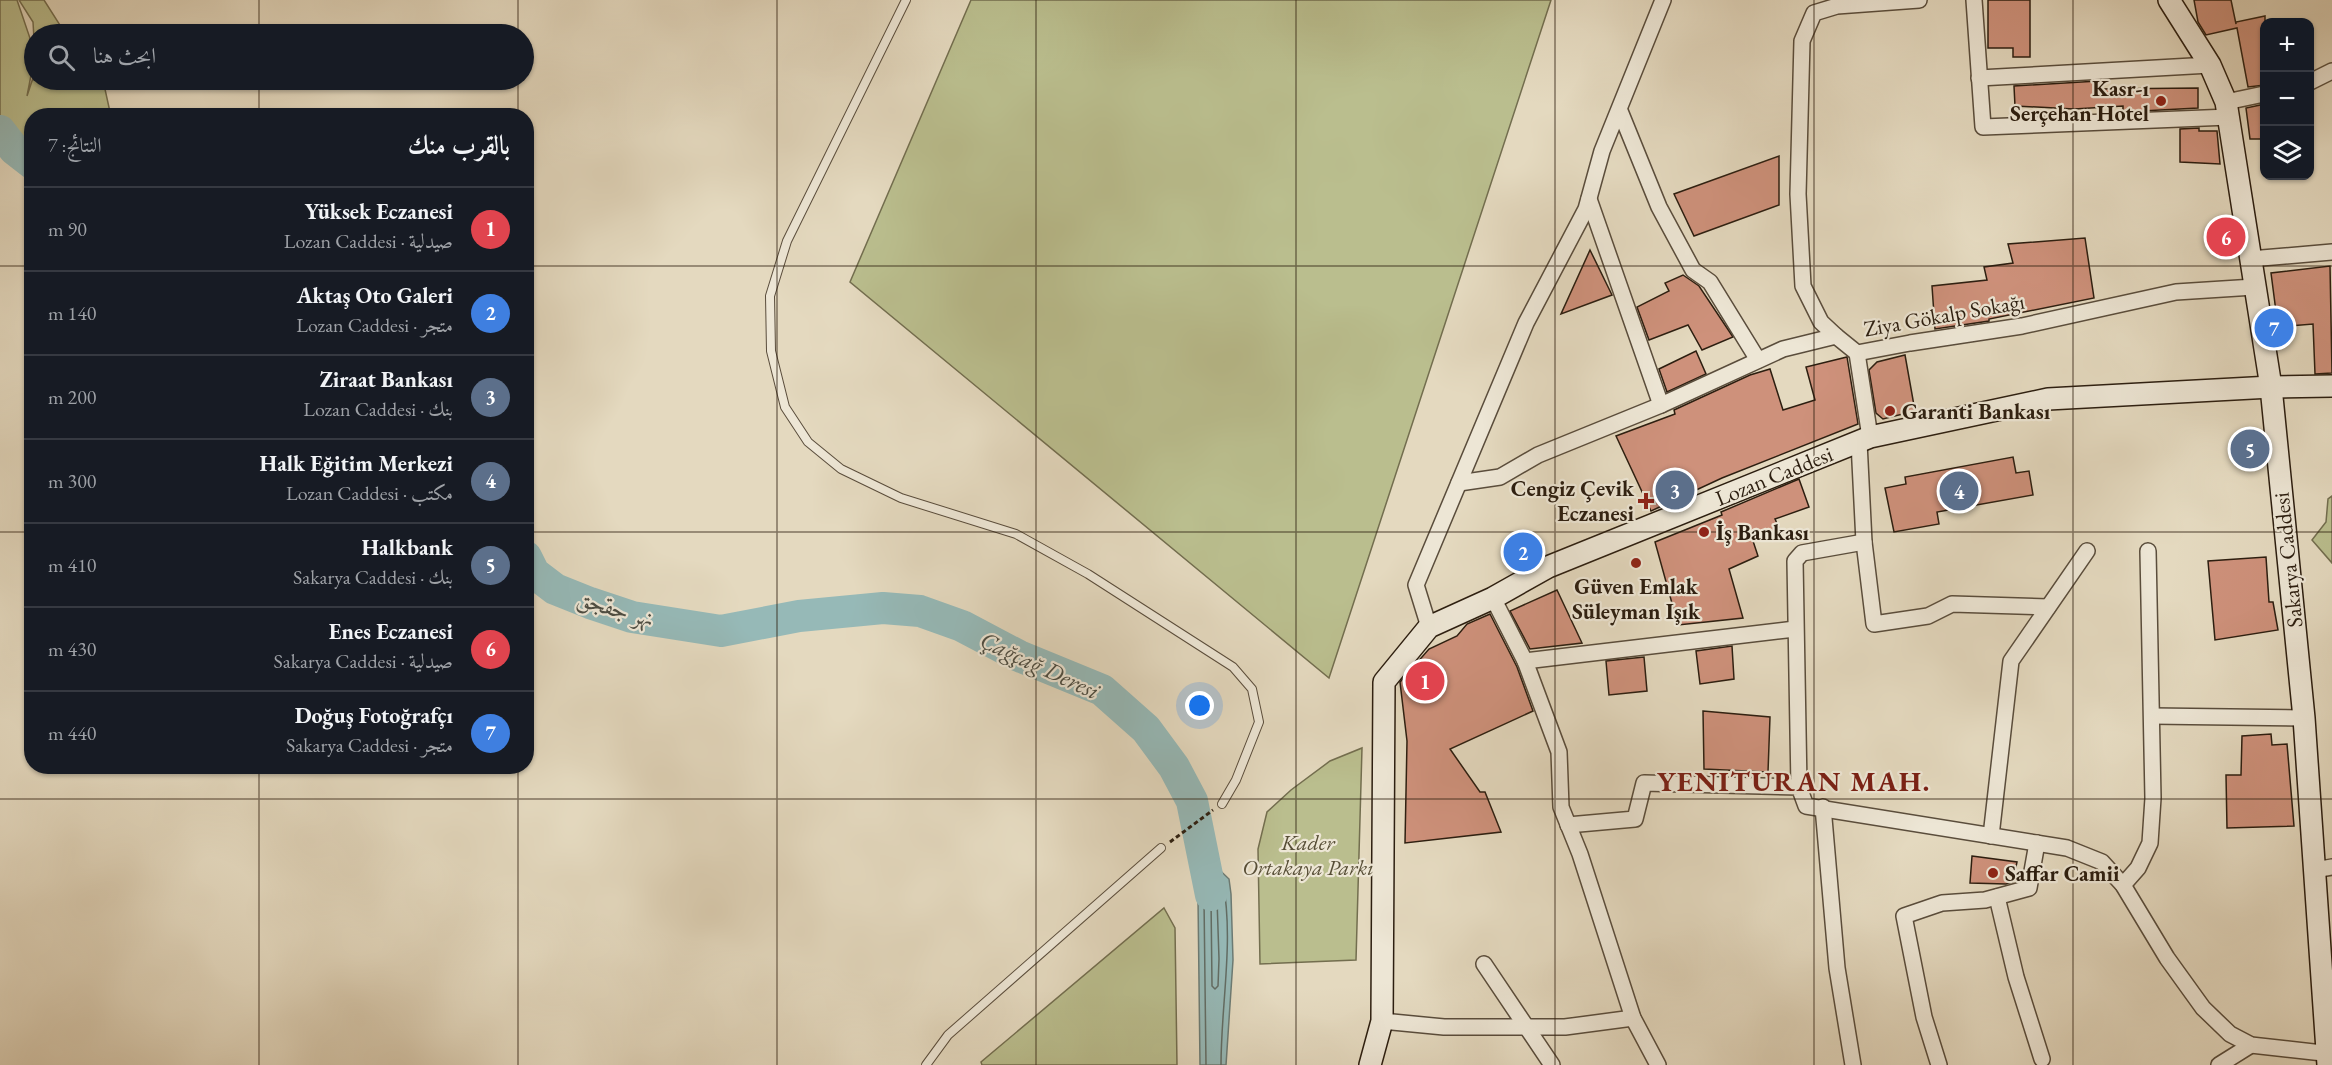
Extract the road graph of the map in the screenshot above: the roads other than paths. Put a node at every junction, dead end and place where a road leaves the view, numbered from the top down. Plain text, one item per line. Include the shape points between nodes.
1 (906, 0) edge
2 (1663, 0) edge
3 (1920, 0) edge
4 (1974, 0) edge
5 (2169, 0) edge
6 (2210, 65) junction
7 (2332, 71) edge
8 (1979, 78) junction
9 (2314, 80) edge
10 (2260, 96) edge
11 (2227, 109) junction
12 (1620, 111) junction
13 (1589, 199) junction
14 (2332, 252) edge
15 (2250, 259) junction
16 (2254, 287) junction
17 (1836, 336) junction
18 (1857, 353) junction
19 (1758, 360) junction
20 (2332, 386) edge
21 (2271, 387) junction
22 (1661, 405) junction
23 (1864, 439) junction
24 (1459, 483) junction
25 (1864, 542) junction
26 (2087, 551) dead end
27 (2148, 551) dead end
28 (1493, 598) junction
29 (2048, 607) junction
30 (1429, 627) junction
31 (1795, 629) junction
32 (1525, 661) junction
33 (2152, 716) junction
34 (2304, 718) junction
35 (1799, 787) junction
36 (1222, 804) road end
37 (1823, 807) junction
38 (1568, 825) junction
39 (1991, 836) junction
40 (2037, 843) junction
41 (1161, 848) road end
42 (2324, 869) edge
43 (2123, 885) junction
44 (1997, 897) junction
45 (1484, 964) dead end
46 (1632, 1018) junction
47 (1382, 1021) junction
48 (1524, 1026) junction
49 (2251, 1045) junction
50 (2329, 1058) edge
51 (2042, 1059) dead end
52 (926, 1065) edge
53 (1370, 1065) edge
54 (1552, 1065) edge
55 (1658, 1065) edge
56 (1853, 1065) edge
57 (1939, 1065) edge
58 (2219, 1065) edge

1 - 36 lane via 787,241 770,296 771,351 786,407 808,442 841,469 901,498 1016,534 1088,573 1233,667 1252,689 1259,722
2 - 12 street
3 - 17 street via 1838,6 1814,13 1802,41 1798,194 1803,286 1821,322
4 - 8 street
5 - 6 main road, Sakarya Caddesi
6 - 8 street
6 - 11 main road, Sakarya Caddesi
7 - 9 street
8 - 11 street via 1983,127
10 - 11 street
11 - 15 main road, Sakarya Caddesi
12 - 13 street via 1602,151
12 - 19 street via 1659,207 1693,270 1710,282
13 - 22 street
13 - 24 street via 1526,323
14 - 15 street
15 - 16 main road, Sakarya Caddesi
16 - 18 street, Ziya Gökalp Sokağı via 2176,292 2022,326
16 - 21 main road, Sakarya Caddesi
17 - 18 street, Ziya Gökalp Sokağı
17 - 19 street, Ziya Gökalp Sokağı
18 - 23 street
19 - 22 street, Ziya Gökalp Sokağı
20 - 21 main road, Lozan Caddesi
21 - 23 main road, Lozan Caddesi via 2048,399
21 - 34 main road, Sakarya Caddesi
22 - 24 street, Ziya Gökalp Sokağı via 1539,455 1500,477
23 - 25 street
23 - 28 main road, Lozan Caddesi via 1548,567
24 - 30 street via 1416,585
25 - 29 street via 1874,624 1928,616 1952,604
25 - 31 street via 1802,554 1795,561
26 - 29 street
27 - 33 street
28 - 30 main road, Lozan Caddesi
28 - 32 street
29 - 39 street via 2011,661
30 - 47 main road, Lozan Caddesi via 1384,682
31 - 32 street
31 - 35 street
32 - 38 street via 1559,752 1561,807
33 - 34 street
33 - 43 street via 2150,843 2138,868
34 - 42 main road, Sakarya Caddesi
35 - 37 street via 1806,806
35 - 38 street via 1644,783 1635,819
37 - 39 street
37 - 56 street via 1837,968
38 - 46 street
39 - 40 street
40 - 43 street via 2067,848 2102,862
40 - 44 street via 2030,888
41 - 52 lane via 948,1035
42 - 50 main road, Sakarya Caddesi
43 - 49 street via 2203,1008 2230,1034
44 - 51 street via 2016,977
44 - 57 street via 1942,903 1904,916 1924,1017
45 - 48 street
46 - 48 street via 1565,1027
46 - 55 street
47 - 48 street via 1444,1027
47 - 53 main road, Lozan Caddesi
48 - 54 street
49 - 50 street
49 - 58 street

